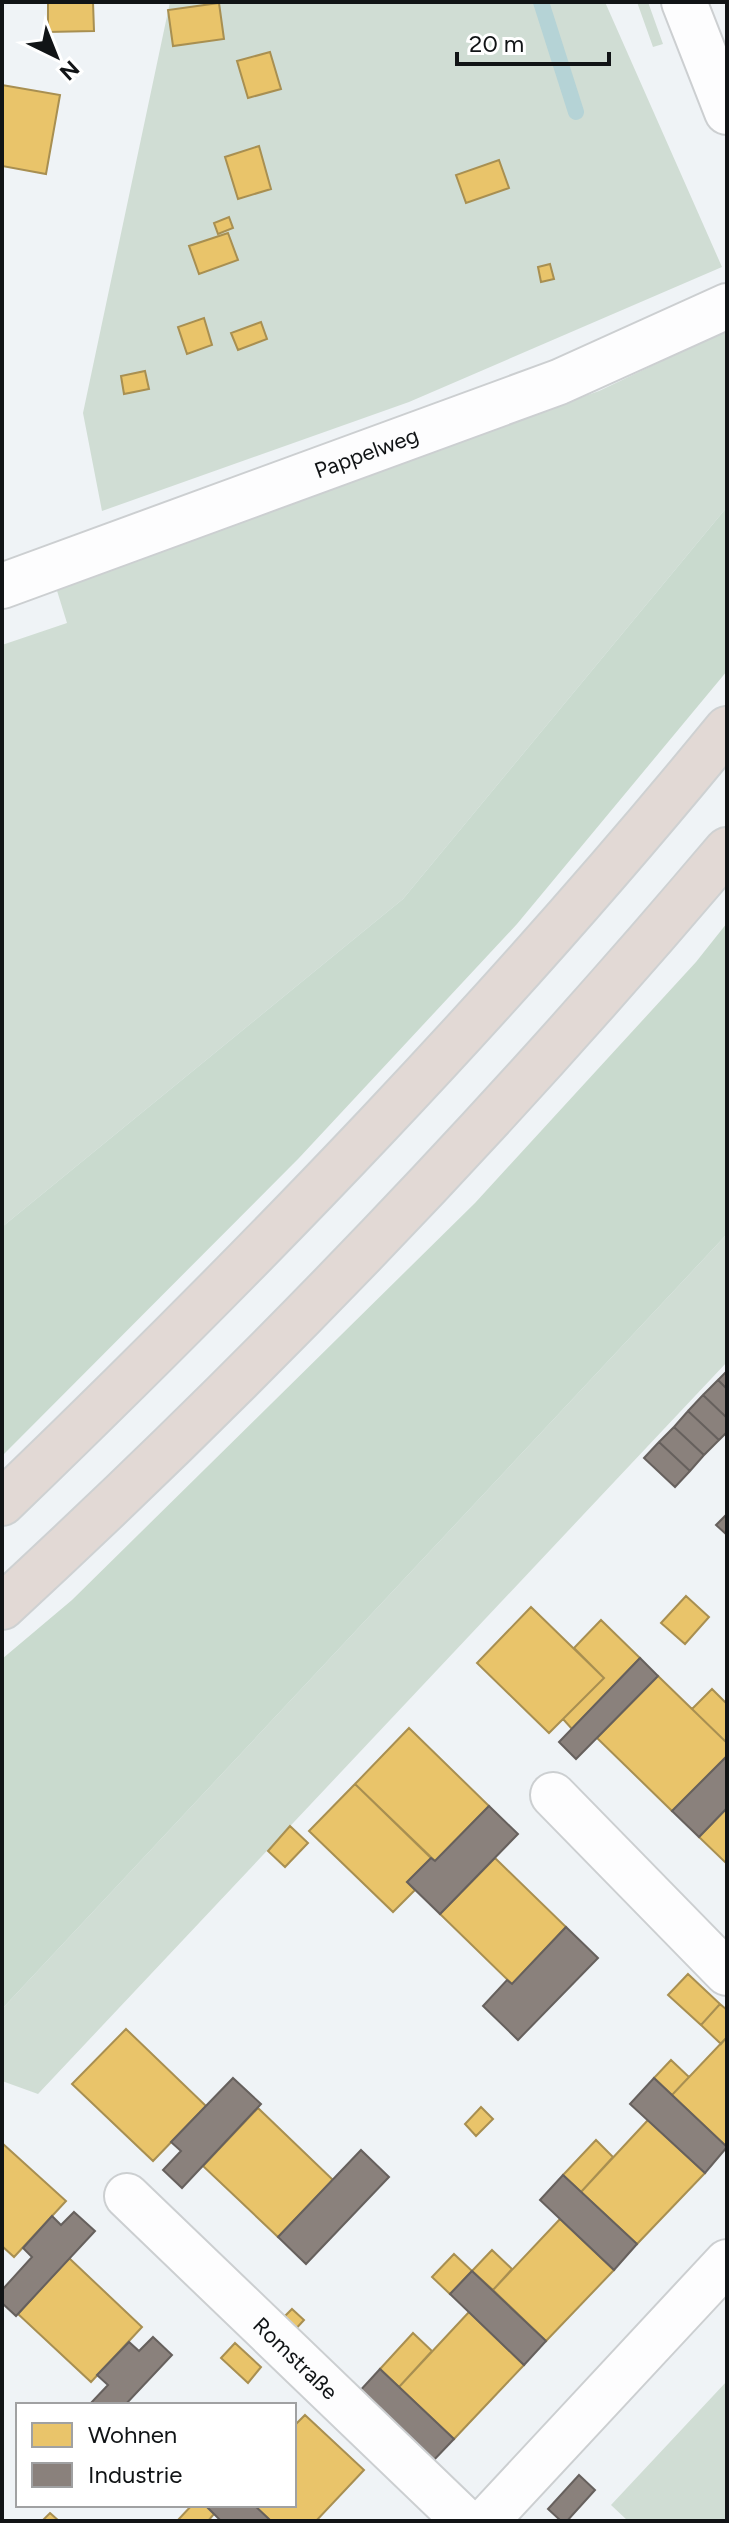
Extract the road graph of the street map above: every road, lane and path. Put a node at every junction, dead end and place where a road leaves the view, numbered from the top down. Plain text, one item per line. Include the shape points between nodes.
1 (684, 2) edge
2 (727, 112) edge
3 (727, 306) edge
4 (2, 586) edge
5 (727, 729) edge
6 (727, 850) edge
7 (2, 1503) edge
8 (2, 1607) edge
9 (553, 1795) dead end
10 (727, 1973) edge
11 (127, 2196) dead end
12 (727, 2262) edge
13 (465, 2521) edge
14 (486, 2521) edge

1 - 2 street
3 - 4 street, Pappelweg via 559,382
5 - 7 highway via 548,940 359,1147
6 - 8 highway via 551,1052 315,1306
9 - 10 street
11 - 13 street, Romstraße
12 - 14 street

